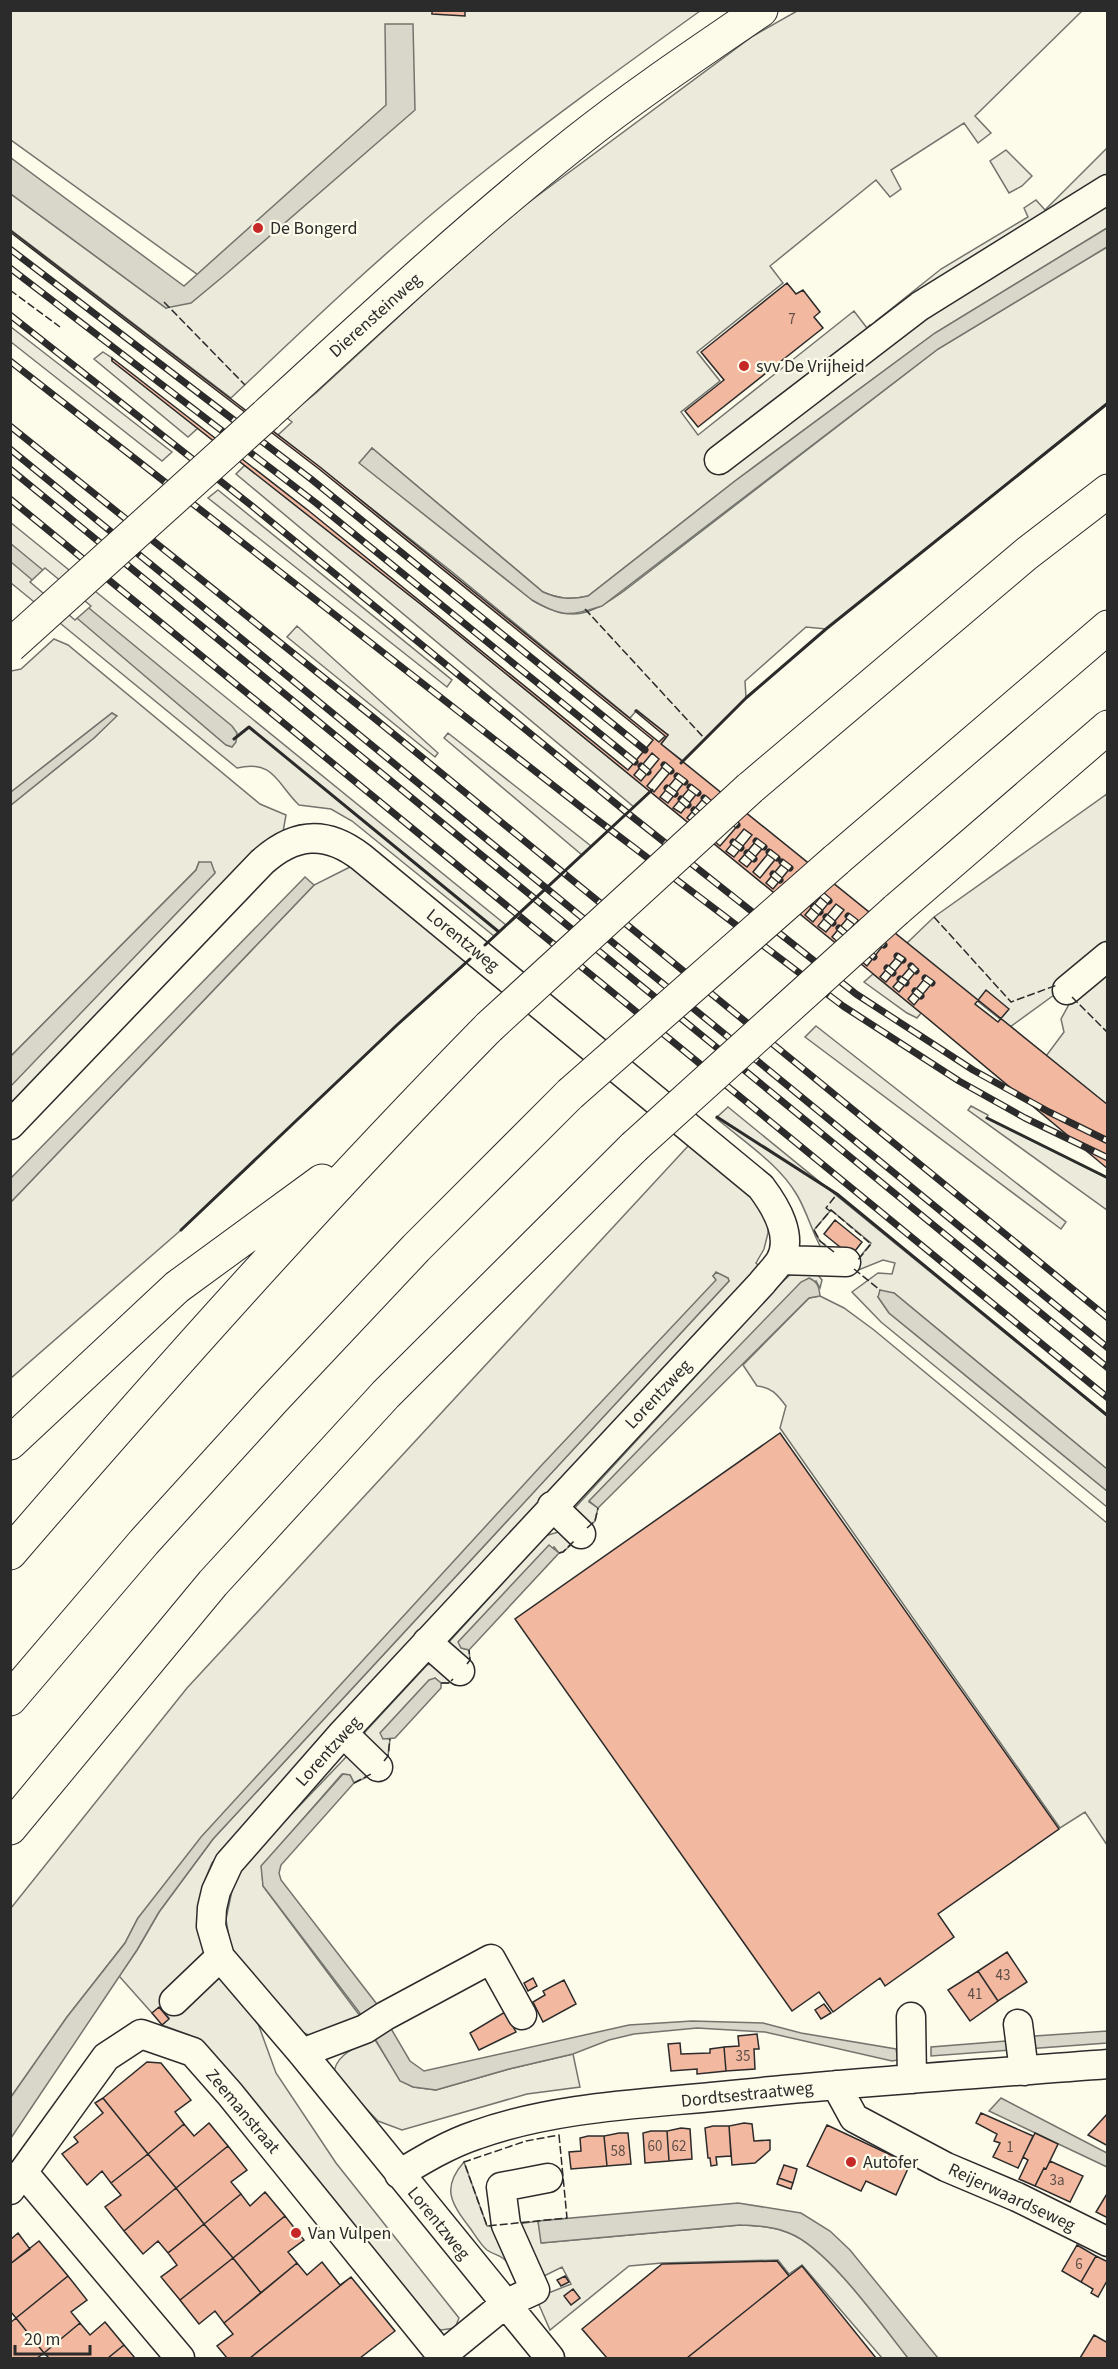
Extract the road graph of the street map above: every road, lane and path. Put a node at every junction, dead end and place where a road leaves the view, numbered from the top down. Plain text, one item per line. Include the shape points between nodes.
1 (761, 10) edge
2 (1107, 189) edge
3 (719, 460) dead end
4 (1107, 491) edge
5 (1107, 627) edge
6 (10, 646) edge
7 (1107, 727) edge
8 (1107, 956) edge
9 (1067, 990) dead end
10 (10, 1125) edge
11 (377, 1141) junction
12 (780, 1260) junction
13 (846, 1262) dead end
14 (10, 1443) edge
15 (552, 1506) junction
16 (581, 1534) dead end
17 (10, 1553) edge
18 (427, 1642) junction
19 (460, 1671) dead end
20 (10, 1699) edge
21 (343, 1733) junction
22 (74, 1750) junction
23 (378, 1767) dead end
24 (10, 1828) edge
25 (10, 1849) edge
26 (220, 1957) junction
27 (174, 2001) dead end
28 (522, 2015) dead end
29 (911, 2017) dead end
30 (302, 2053) junction
31 (1107, 2064) edge
32 (912, 2079) junction
33 (836, 2085) junction
34 (399, 2174) junction
35 (548, 2178) dead end
36 (17, 2181) edge
37 (1107, 2242) edge
38 (505, 2304) junction
39 (441, 2357) edge
40 (180, 2358) edge
41 (550, 2358) edge

1 - 6 main road, Dierensteinweg, bridge via 576,142 423,271
2 - 3 street via 920,306
4 - 11 main road, bridge via 1025,555 750,789 489,1027
5 - 20 main road, bridge via 570,1094 416,1248 273,1400 144,1542
7 - 22 main road, bridge via 896,910 634,1147 386,1394 213,1583
8 - 9 street
10 - 12 street, Lorentzweg via 273,852 296,840 322,838 348,847 361,857 761,1187 783,1223 785,1244
11 - 14 main road via 177,1287
11 - 17 main road
12 - 13 street
12 - 15 street, Lorentzweg
15 - 16 street
15 - 18 street, Lorentzweg
18 - 19 street
18 - 21 street, Lorentzweg
21 - 23 street
21 - 26 street, Lorentzweg via 228,1863 212,1908 211,1926
22 - 24 main road
22 - 25 main road
26 - 27 street
26 - 30 street, Lorentzweg
28 - 30 street via 491,1959 375,2022
29 - 32 street
30 - 34 street, Lorentzweg
31 - 32 street, Dordtsestraatweg via 1021,2047
32 - 33 street, Dordtsestraatweg
33 - 34 street, Dordtsestraatweg via 648,2103 531,2120 442,2148
33 - 37 street, Reijerwaardseweg via 854,2118 946,2167
34 - 38 street, Lorentzweg
35 - 38 street, Zeemanstraat via 501,2187 506,2225 535,2290
36 - 39 street, Zeemanstraat via 106,2057 141,2034 193,2052
36 - 40 street, Zeemanstraat
38 - 39 street, Zeemanstraat
38 - 41 street, Lorentzweg

